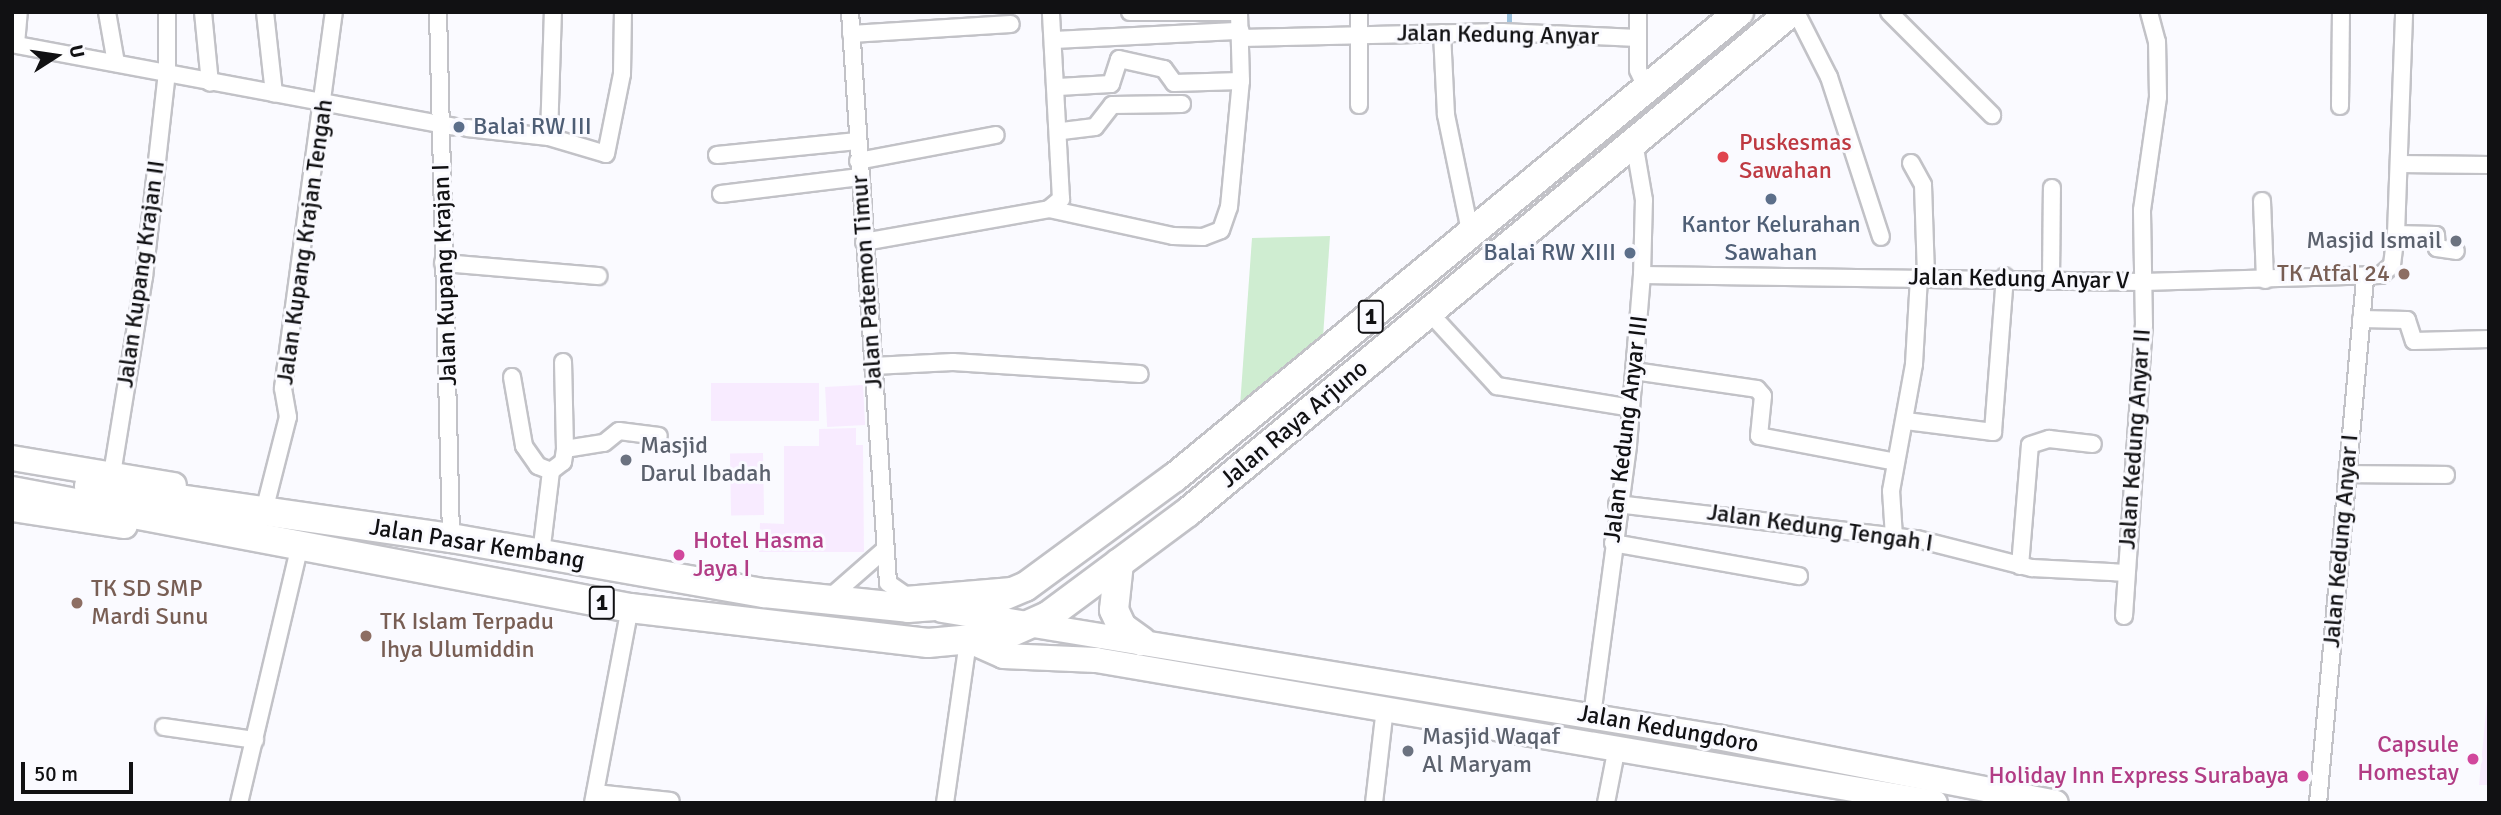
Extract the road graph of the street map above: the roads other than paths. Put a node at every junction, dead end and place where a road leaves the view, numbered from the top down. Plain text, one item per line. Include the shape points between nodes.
1 (19, 12) edge
2 (107, 12) edge
3 (167, 12) edge
4 (203, 12) edge
5 (265, 12) edge
6 (334, 12) edge
7 (438, 12) edge
8 (553, 12) edge
9 (623, 12) edge
10 (850, 12) edge
11 (1051, 12) edge
12 (1130, 12) edge
13 (1239, 12) edge
14 (1359, 12) edge
15 (1638, 12) edge
16 (1739, 12) edge
17 (1794, 12) edge
18 (1889, 12) edge
19 (2149, 12) edge
20 (2341, 12) edge
21 (2404, 12) edge
22 (1011, 24) dead end
23 (851, 34) junction
24 (1241, 34) junction
25 (1359, 34) junction
26 (1442, 35) junction
27 (1638, 37) junction
28 (1054, 40) junction
29 (14, 44) edge
30 (116, 63) junction
31 (167, 74) junction
32 (1241, 81) junction
33 (210, 83) junction
34 (1058, 87) junction
35 (1647, 89) junction
36 (274, 94) junction
37 (324, 102) junction
38 (1182, 104) dead end
39 (1359, 105) dead end
40 (2340, 106) dead end
41 (1992, 115) dead end
42 (452, 126) junction
43 (1062, 131) junction
44 (996, 135) dead end
45 (549, 137) junction
46 (858, 141) junction
47 (1634, 142) junction
48 (717, 155) dead end
49 (1911, 163) dead end
50 (2399, 164) junction
51 (2489, 165) edge
52 (859, 169) junction
53 (2052, 188) dead end
54 (721, 194) dead end
55 (2262, 201) dead end
56 (1049, 209) junction
57 (1470, 231) junction
58 (2396, 234) junction
59 (1881, 237) dead end
60 (863, 242) junction
61 (1502, 247) junction
62 (2456, 251) dead end
63 (443, 263) junction
64 (1642, 275) junction
65 (598, 276) dead end
66 (1468, 276) junction
67 (1922, 276) junction
68 (2005, 276) junction
69 (2050, 278) junction
70 (2365, 279) junction
71 (2265, 280) junction
72 (2143, 282) junction
73 (1428, 311) junction
74 (2361, 319) junction
75 (2489, 339) edge
76 (563, 362) dead end
77 (873, 366) junction
78 (1634, 371) junction
79 (1140, 374) dead end
80 (512, 377) dead end
81 (1631, 408) junction
82 (1906, 421) junction
83 (659, 436) dead end
84 (2094, 444) dead end
85 (565, 449) junction
86 (12, 458) edge
87 (1896, 462) junction
88 (551, 471) junction
89 (12, 473) edge
90 (2347, 474) junction
91 (2446, 475) dead end
92 (95, 488) junction
93 (12, 491) edge
94 (1617, 504) junction
95 (12, 509) edge
96 (246, 517) junction
97 (1894, 537) junction
98 (451, 538) junction
99 (1613, 543) junction
100 (300, 544) junction
101 (883, 551) junction
102 (541, 554) junction
103 (1119, 563) junction
104 (2021, 566) junction
105 (2126, 573) junction
106 (1798, 576) dead end
107 (1025, 587) junction
108 (827, 600) junction
109 (630, 608) junction
110 (931, 608) junction
111 (2124, 616) dead end
112 (1030, 627) junction
113 (1141, 641) junction
114 (970, 642) junction
115 (1385, 708) junction
116 (1592, 716) junction
117 (164, 726) dead end
118 (255, 740) junction
119 (1617, 747) junction
120 (594, 798) edge
121 (671, 801) edge
122 (239, 803) edge
123 (945, 803) edge
124 (1374, 803) edge
125 (1605, 803) edge
126 (1935, 803) edge
127 (2056, 803) edge
128 (2318, 803) edge

1 - 29 street
2 - 30 street
3 - 31 street, Jalan Kupang Krajan II
4 - 33 street
5 - 36 street
6 - 37 street, Jalan Kupang Krajan Tengah
7 - 42 street, Jalan Kupang Krajan I
8 - 45 street
9 - 45 street via 622,74 606,154
10 - 23 street, Jalan Patemon Timur
11 - 28 street
12 - 13 street
13 - 24 street
14 - 25 street
15 - 27 street
16 - 35 highway, Jalan Raya Arjuno / 1
17 - 47 highway, Jalan Raya Arjuno / 1
17 - 59 street via 1829,77
18 - 41 street
19 - 72 street, Jalan Kedung Anyar II via 2157,42 2158,97 2142,210
20 - 40 street
21 - 50 street
22 - 23 street
23 - 46 street, Jalan Patemon Timur
24 - 25 street, Jalan Kedung Anyar
24 - 28 street, Jalan Kedung Anyar
24 - 32 street
25 - 26 street, Jalan Kedung Anyar
25 - 39 street
26 - 27 street, Jalan Kedung Anyar via 1508,32
26 - 57 street via 1446,115
27 - 35 street via 1638,70
28 - 34 street
29 - 30 street
30 - 31 street
31 - 33 street
31 - 92 street, Jalan Kupang Krajan II
32 - 34 street via 1174,83 1164,69 1119,59 1111,84
32 - 56 street via 1227,220 1212,236 1135,230
33 - 36 street
34 - 43 street
35 - 57 highway, Jalan Raya Arjuno / 1
36 - 37 street
37 - 42 street
37 - 96 street, Jalan Kupang Krajan Tengah via 283,388 288,417
38 - 43 street via 1118,104 1095,127
42 - 45 street
42 - 63 street, Jalan Kupang Krajan I
43 - 56 street via 1063,188
44 - 52 street
46 - 48 street
46 - 52 street, Jalan Patemon Timur
47 - 61 highway, Jalan Raya Arjuno / 1
47 - 64 street, Jalan Kedung Anyar III via 1644,200
49 - 67 street via 1923,185
50 - 51 street
50 - 58 street
52 - 54 street
52 - 60 street, Jalan Patemon Timur
53 - 69 street
55 - 71 street
56 - 60 street
57 - 61 highway via 1482,241
57 - 66 highway
57 - 107 highway, Jalan Raya Arjuno / 1 via 1175,477
58 - 62 street via 2436,235 2437,248
58 - 70 street, Jalan Kedung Anyar V via 2392,265
60 - 77 street, Jalan Patemon Timur
61 - 66 highway, Jalan Raya Arjuno / 1
63 - 65 street
63 - 98 street, Jalan Kupang Krajan I
64 - 67 street, Jalan Kedung Anyar V
64 - 78 street, Jalan Kedung Anyar III
66 - 73 highway, Jalan Raya Arjuno / 1
67 - 68 street, Jalan Kedung Anyar V
67 - 82 street
68 - 69 street, Jalan Kedung Anyar V
68 - 82 street via 1993,432
69 - 72 street, Jalan Kedung Anyar V
70 - 71 street, Jalan Kedung Anyar V
70 - 74 street, Jalan Kedung Anyar I
71 - 72 street, Jalan Kedung Anyar V
72 - 105 street, Jalan Kedung Anyar II
73 - 81 street via 1497,386
73 - 103 highway, Jalan Raya Arjuno / 1 via 1188,512
74 - 75 street via 2407,320 2414,341
74 - 90 street, Jalan Kedung Anyar I
76 - 85 street
77 - 79 street via 953,362
77 - 101 street, Jalan Patemon Timur
78 - 81 street, Jalan Kedung Anyar III
78 - 87 street via 1757,389 1763,396 1759,436
80 - 88 street via 524,446 538,466
81 - 94 street, Jalan Kedung Anyar III
82 - 87 street
83 - 85 street via 619,431 604,443
84 - 104 street, Jalan Kedung Anyar II via 2049,439 2029,447
85 - 88 street via 563,462
86 - 92 main road, Jalan Pasar Kembang
87 - 97 street
88 - 102 street
89 - 92 highway, 1
90 - 91 street
90 - 128 street, Jalan Kedung Anyar I
92 - 93 highway, 1
92 - 96 highway, 1
92 - 96 main road, Jalan Pasar Kembang via 220,494
94 - 97 street, Jalan Kedung Tengah I
94 - 99 street, Jalan Kedung Anyar III
95 - 96 main road, Jalan Pasar Kembang via 206,539
96 - 98 highway, Jalan Pasar Kembang / 1
96 - 100 highway, Jalan Pasar Kembang / 1
97 - 104 street, Jalan Kedung Tengah I
98 - 102 highway, Jalan Pasar Kembang / 1
99 - 106 street
99 - 116 street, Jalan Kedung Anyar III
100 - 109 highway, Jalan Pasar Kembang / 1
100 - 118 street
101 - 107 street, Jalan Patemon Timur via 888,583 905,595
101 - 108 street
102 - 108 highway, Jalan Pasar Kembang / 1
103 - 112 highway, Jalan Raya Arjuno / 1
103 - 113 highway via 1114,610 1122,627
104 - 105 street, Jalan Kedung Tengah I
105 - 111 street, Jalan Kedung Anyar II
107 - 110 highway, Jalan Raya Arjuno / 1 via 989,602
108 - 110 highway, Jalan Pasar Kembang / 1
109 - 114 highway, Jalan Pasar Kembang / 1 via 849,636
109 - 120 street
110 - 112 main road, Jalan Pasar Kembang
112 - 113 main road, Jalan Kedungdoro
112 - 114 highway, Jalan Raya Arjuno / 1
113 - 116 main road, Jalan Kedungdoro
114 - 115 main road, Jalan Kedungdoro via 1003,656 1096,660
114 - 123 street
115 - 119 main road, Jalan Kedungdoro
115 - 124 street
116 - 127 main road, Jalan Kedungdoro
117 - 118 street
118 - 122 street
119 - 125 street
119 - 126 main road, Jalan Kedungdoro
120 - 121 street

